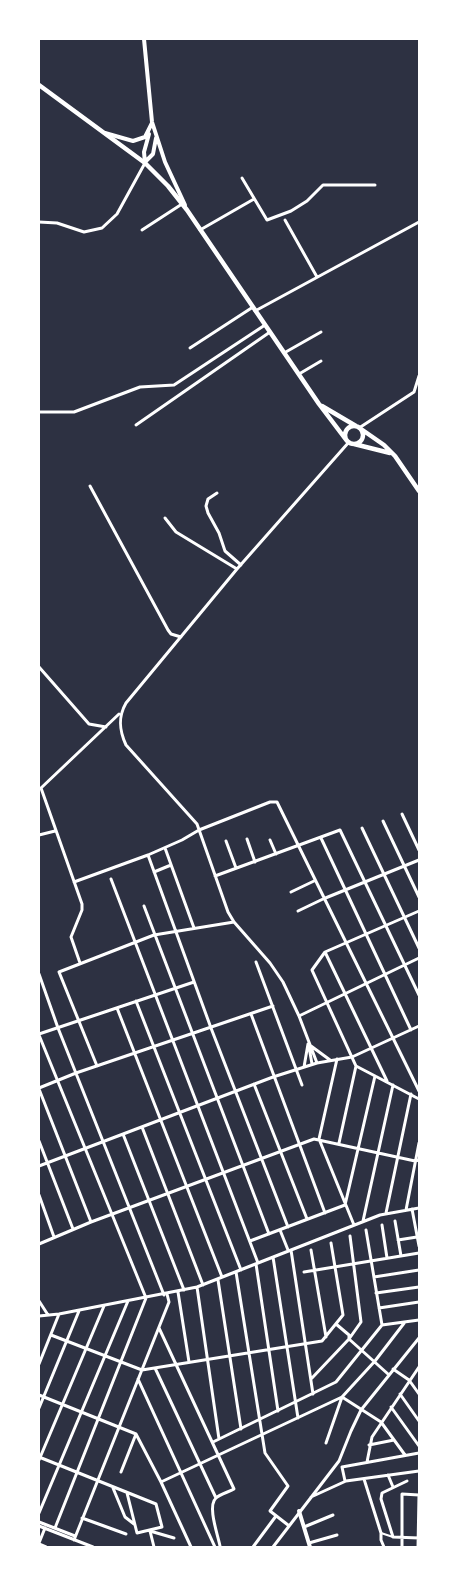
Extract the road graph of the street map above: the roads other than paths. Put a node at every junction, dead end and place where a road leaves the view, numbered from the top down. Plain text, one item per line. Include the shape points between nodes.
1 (144, 39) edge
2 (39, 85) edge
3 (152, 122) junction
4 (149, 132) junction
5 (105, 133) junction
6 (156, 137) junction
7 (145, 163) junction
8 (242, 178) dead end
9 (375, 185) dead end
10 (254, 199) junction
11 (182, 204) junction
12 (187, 210) junction
13 (285, 220) dead end
14 (39, 222) edge
15 (419, 222) edge
16 (142, 230) dead end
17 (200, 230) junction
18 (317, 277) junction
19 (254, 309) junction
20 (265, 325) junction
21 (270, 332) junction
22 (321, 332) dead end
23 (190, 348) dead end
24 (284, 353) junction
25 (321, 361) dead end
26 (299, 374) junction
27 (419, 375) edge
28 (319, 404) junction
29 (39, 411) edge
30 (136, 425) dead end
31 (360, 428) junction
32 (349, 442) junction
33 (394, 456) junction
34 (412, 480) junction
35 (419, 482) edge
36 (90, 486) dead end
37 (419, 491) edge
38 (217, 493) dead end
39 (165, 518) dead end
40 (241, 565) junction
41 (237, 569) junction
42 (181, 637) junction
43 (39, 667) edge
44 (120, 713) junction
45 (106, 727) junction
46 (40, 789) edge
47 (402, 814) dead end
48 (383, 821) dead end
49 (362, 828) dead end
50 (199, 830) junction
51 (55, 831) junction
52 (39, 835) edge
53 (321, 838) junction
54 (247, 839) dead end
55 (270, 840) dead end
56 (226, 841) dead end
57 (298, 847) junction
58 (165, 848) junction
59 (419, 850) edge
60 (276, 854) junction
61 (148, 855) junction
62 (419, 860) edge
63 (255, 862) junction
64 (171, 865) junction
65 (404, 866) junction
66 (236, 868) junction
67 (154, 872) junction
68 (384, 874) junction
69 (215, 876) junction
70 (111, 879) dead end
71 (314, 881) junction
72 (74, 882) junction
73 (364, 882) junction
74 (345, 890) junction
75 (291, 892) dead end
76 (419, 897) edge
77 (323, 899) junction
78 (144, 906) dead end
79 (298, 911) dead end
80 (419, 911) edge
81 (405, 917) junction
82 (234, 922) junction
83 (386, 926) junction
84 (194, 928) junction
85 (176, 931) junction
86 (366, 934) junction
87 (154, 935) junction
88 (135, 941) junction
89 (345, 943) junction
90 (419, 948) edge
91 (325, 952) junction
92 (419, 958) edge
93 (256, 962) dead end
94 (80, 963) junction
95 (405, 965) junction
96 (39, 974) edge
97 (385, 975) junction
98 (194, 982) junction
99 (366, 984) junction
100 (175, 988) junction
101 (345, 994) junction
102 (156, 995) junction
103 (419, 995) edge
104 (136, 1001) junction
105 (327, 1002) junction
106 (273, 1006) junction
107 (117, 1008) junction
108 (251, 1014) junction
109 (299, 1016) junction
110 (79, 1021) junction
111 (419, 1026) edge
112 (58, 1028) junction
113 (211, 1028) junction
114 (411, 1030) junction
115 (192, 1034) junction
116 (39, 1035) edge
117 (393, 1039) junction
118 (173, 1041) junction
119 (308, 1042) junction
120 (154, 1047) junction
121 (372, 1048) junction
122 (134, 1054) junction
123 (352, 1056) junction
124 (337, 1059) junction
125 (331, 1060) junction
126 (314, 1064) junction
127 (97, 1066) junction
128 (356, 1066) junction
129 (304, 1067) junction
130 (297, 1069) junction
131 (76, 1073) junction
132 (375, 1076) junction
133 (273, 1077) junction
134 (58, 1081) junction
135 (388, 1082) junction
136 (254, 1084) junction
137 (302, 1085) dead end
138 (393, 1085) junction
139 (39, 1089) edge
140 (236, 1091) junction
141 (419, 1091) edge
142 (411, 1094) junction
143 (216, 1098) junction
144 (419, 1099) edge
145 (197, 1106) junction
146 (178, 1113) junction
147 (160, 1120) junction
148 (142, 1127) junction
149 (123, 1134) junction
150 (319, 1139) junction
151 (39, 1141) edge
152 (103, 1141) junction
153 (339, 1143) junction
154 (419, 1143) edge
155 (299, 1144) junction
156 (85, 1148) junction
157 (358, 1148) junction
158 (280, 1151) junction
159 (379, 1153) junction
160 (65, 1156) junction
161 (398, 1157) junction
162 (261, 1158) junction
163 (417, 1160) edge
164 (47, 1162) junction
165 (242, 1165) junction
166 (39, 1166) edge
167 (223, 1173) junction
168 (205, 1179) junction
169 (186, 1186) junction
170 (167, 1193) junction
171 (39, 1195) edge
172 (149, 1200) junction
173 (345, 1205) junction
174 (130, 1208) junction
175 (419, 1208) edge
176 (412, 1209) junction
177 (406, 1210) junction
178 (325, 1213) junction
179 (386, 1213) junction
180 (112, 1214) junction
181 (307, 1220) junction
182 (363, 1221) junction
183 (395, 1221) dead end
184 (91, 1222) junction
185 (354, 1225) junction
186 (382, 1225) dead end
187 (288, 1227) junction
188 (73, 1229) junction
189 (280, 1230) junction
190 (366, 1230) dead end
191 (269, 1234) junction
192 (350, 1236) dead end
193 (54, 1237) junction
194 (417, 1237) junction
195 (398, 1240) junction
196 (250, 1241) junction
197 (39, 1244) edge
198 (331, 1244) dead end
199 (419, 1246) edge
200 (289, 1250) junction
201 (311, 1250) dead end
202 (419, 1253) edge
203 (401, 1256) junction
204 (273, 1257) junction
205 (387, 1258) junction
206 (371, 1261) junction
207 (354, 1263) junction
208 (257, 1264) junction
209 (335, 1267) junction
210 (315, 1270) junction
211 (419, 1270) edge
212 (238, 1271) junction
213 (304, 1272) dead end
214 (374, 1277) junction
215 (220, 1279) junction
216 (203, 1285) junction
217 (197, 1287) junction
218 (419, 1287) edge
219 (184, 1290) junction
220 (178, 1292) junction
221 (376, 1293) junction
222 (165, 1294) junction
223 (146, 1298) junction
224 (39, 1301) edge
225 (128, 1301) junction
226 (419, 1302) edge
227 (104, 1306) junction
228 (379, 1308) junction
229 (79, 1311) junction
230 (59, 1314) junction
231 (48, 1315) junction
232 (39, 1316) edge
233 (419, 1320) edge
234 (405, 1322) junction
235 (336, 1324) junction
236 (382, 1325) junction
237 (159, 1328) junction
238 (51, 1335) junction
239 (326, 1336) junction
240 (419, 1338) edge
241 (349, 1339) junction
242 (66, 1341) junction
243 (306, 1343) junction
244 (287, 1346) junction
245 (86, 1349) junction
246 (269, 1349) junction
247 (362, 1350) junction
248 (248, 1352) junction
249 (229, 1355) junction
250 (105, 1356) junction
251 (208, 1359) junction
252 (375, 1361) junction
253 (121, 1362) junction
254 (189, 1362) junction
255 (39, 1364) edge
256 (175, 1364) junction
257 (419, 1367) edge
258 (155, 1368) junction
259 (393, 1369) junction
260 (142, 1370) junction
261 (389, 1375) junction
262 (312, 1378) junction
263 (138, 1379) junction
264 (409, 1380) junction
265 (314, 1394) junction
266 (400, 1394) junction
267 (419, 1394) edge
268 (39, 1395) edge
269 (44, 1396) junction
270 (342, 1397) junction
271 (295, 1402) junction
272 (63, 1404) junction
273 (391, 1407) junction
274 (39, 1408) edge
275 (361, 1410) junction
276 (278, 1411) junction
277 (82, 1412) junction
278 (98, 1419) junction
279 (298, 1419) junction
280 (259, 1420) junction
281 (419, 1421) edge
282 (381, 1422) junction
283 (119, 1427) junction
284 (241, 1429) junction
285 (136, 1434) junction
286 (262, 1436) junction
287 (219, 1439) junction
288 (395, 1440) junction
289 (213, 1442) junction
290 (326, 1443) dead end
291 (369, 1445) junction
292 (419, 1446) edge
293 (419, 1453) edge
294 (219, 1455) junction
295 (405, 1455) junction
296 (39, 1458) edge
297 (340, 1459) junction
298 (367, 1462) junction
299 (200, 1464) junction
300 (59, 1465) junction
301 (342, 1467) junction
302 (419, 1471) edge
303 (122, 1472) dead end
304 (77, 1473) junction
305 (181, 1473) junction
306 (388, 1475) junction
307 (364, 1479) junction
308 (97, 1481) junction
309 (407, 1481) dead end
310 (161, 1482) junction
311 (345, 1482) junction
312 (113, 1488) junction
313 (394, 1488) junction
314 (127, 1493) junction
315 (419, 1495) edge
316 (216, 1498) junction
317 (310, 1498) junction
318 (299, 1510) junction
319 (39, 1513) edge
320 (333, 1515) dead end
321 (276, 1516) junction
322 (82, 1518) junction
323 (39, 1524) edge
324 (134, 1524) junction
325 (288, 1525) junction
326 (304, 1527) junction
327 (45, 1528) junction
328 (55, 1528) junction
329 (150, 1531) junction
330 (381, 1533) junction
331 (126, 1534) dead end
332 (337, 1535) dead end
333 (393, 1537) junction
334 (402, 1537) junction
335 (74, 1538) junction
336 (174, 1538) dead end
337 (418, 1538) edge
338 (39, 1544) edge
339 (309, 1545) edge
340 (46, 1547) edge
341 (93, 1547) edge
342 (154, 1547) edge
343 (191, 1547) edge
344 (215, 1547) edge
345 (221, 1547) edge
346 (253, 1547) edge
347 (273, 1547) edge
348 (384, 1547) edge
349 (402, 1547) edge
350 (418, 1547) edge

1 - 3 street
2 - 5 main road
3 - 4 street
3 - 6 street
4 - 5 street via 134,141
4 - 7 street
5 - 7 main road
6 - 7 street via 153,154
6 - 12 street
7 - 11 main road
7 - 14 street via 117,214 102,228 84,232
8 - 10 street
9 - 10 street via 323,185 312,198 267,220
10 - 17 street
11 - 12 main road
11 - 16 street
12 - 17 main road
13 - 18 street
15 - 18 street
17 - 19 main road
18 - 19 street
19 - 20 main road
19 - 23 street
20 - 21 main road
20 - 29 street via 174,385 140,387 74,412
21 - 24 main road
21 - 30 street
22 - 24 street
24 - 26 main road
25 - 26 street
26 - 28 main road
27 - 31 street via 414,392
28 - 31 main road
28 - 32 main road
31 - 32 main road via 361,440
31 - 32 main road via 346,430
31 - 33 main road
32 - 33 main road
32 - 40 street
33 - 34 main road
34 - 35 street
34 - 37 main road
36 - 42 street via 168,630
38 - 40 street via 208,499 206,509 225,551
39 - 41 street via 176,532
40 - 41 street
41 - 42 street
42 - 44 street
43 - 45 street via 89,724
44 - 45 street
44 - 50 street via 126,745
45 - 46 street
46 - 51 street
47 - 59 street
48 - 65 street
49 - 68 street
50 - 57 street via 273,801 279,804
50 - 58 street
50 - 69 street
51 - 52 street
51 - 72 street
53 - 57 street
53 - 73 street via 340,831
53 - 74 street
54 - 63 street
55 - 60 street
56 - 66 street
57 - 60 street
57 - 71 street
58 - 61 street
58 - 64 street
60 - 63 street
61 - 67 street
61 - 72 street
62 - 65 street
63 - 66 street
64 - 67 street
64 - 84 street
65 - 68 street
65 - 76 street
66 - 69 street
67 - 85 street
68 - 73 street
68 - 81 street
69 - 82 street
70 - 88 street
71 - 75 street
71 - 77 street
72 - 94 street via 82,910 71,941
73 - 74 street
73 - 83 street
74 - 77 street
74 - 86 street
77 - 79 street
77 - 89 street
78 - 87 street
80 - 81 street
81 - 83 street
81 - 90 street
82 - 84 street
82 - 109 street via 270,963
83 - 86 street
83 - 95 street
84 - 85 street
85 - 87 street
85 - 98 street
86 - 89 street
86 - 97 street
87 - 88 street
87 - 100 street
88 - 94 street
88 - 102 street
89 - 91 street
89 - 99 street
91 - 101 street
91 - 105 street via 312,970
92 - 95 street
93 - 106 street
94 - 110 street via 58,972
95 - 97 street
95 - 103 street
96 - 112 street
97 - 99 street
97 - 114 street
98 - 100 street
98 - 113 street
99 - 101 street
99 - 117 street
100 - 102 street
100 - 115 street
101 - 105 street
101 - 121 street
102 - 104 street
102 - 118 street
104 - 107 street
104 - 120 street
105 - 109 street
105 - 123 street
106 - 108 street
106 - 130 street
107 - 110 street
107 - 122 street
108 - 113 street
108 - 133 street
109 - 119 street
110 - 112 street
110 - 127 street
111 - 114 street
112 - 116 street
112 - 131 street
113 - 115 street
113 - 140 street
114 - 117 street
115 - 118 street
115 - 143 street
116 - 134 street
117 - 121 street
117 - 141 street
118 - 120 street
118 - 145 street
119 - 125 street
119 - 126 street
119 - 129 street
120 - 122 street
120 - 146 street
121 - 123 street
121 - 135 street
122 - 127 street
122 - 147 street
123 - 124 street
123 - 128 street
124 - 125 street
124 - 150 street
125 - 126 street
126 - 129 street
127 - 131 street
128 - 132 street
128 - 153 street
129 - 130 street
130 - 133 street
130 - 137 street
131 - 134 street
131 - 152 street
132 - 135 street
132 - 157 street
133 - 136 street
133 - 155 street
134 - 139 street
134 - 156 street
135 - 138 street
136 - 140 street
136 - 158 street
138 - 142 street
138 - 159 street
139 - 160 street
140 - 143 street
140 - 162 street
142 - 144 street
142 - 161 street
143 - 145 street
143 - 165 street
145 - 146 street
145 - 167 street
146 - 147 street
146 - 168 street
147 - 148 street
147 - 169 street
148 - 149 street
148 - 170 street
149 - 152 street
149 - 172 street
150 - 153 street
150 - 155 street
150 - 173 street
151 - 164 street
152 - 156 street
152 - 174 street
153 - 157 street
154 - 163 street
155 - 158 street
155 - 178 street
156 - 160 street
156 - 180 street
157 - 159 street
157 - 173 street
158 - 162 street
158 - 181 street
159 - 161 street
159 - 182 street
160 - 164 street
160 - 184 street
161 - 163 street
161 - 179 street
162 - 165 street
162 - 187 street
163 - 177 street
164 - 166 street
164 - 188 street
165 - 167 street
165 - 191 street
167 - 168 street
167 - 196 street
168 - 169 street
168 - 212 street
169 - 170 street
169 - 215 street
170 - 172 street
170 - 216 street
171 - 193 street
172 - 174 street
172 - 219 street
173 - 178 street
173 - 185 street
174 - 180 street
174 - 222 street
175 - 176 street
176 - 177 street
176 - 194 street
177 - 179 street
178 - 181 street
179 - 182 street
180 - 184 street
180 - 223 street
181 - 187 street
182 - 185 street
183 - 195 street
184 - 188 street
185 - 200 street
186 - 205 street
187 - 189 street
188 - 193 street
189 - 191 street
189 - 200 street
190 - 206 street
191 - 196 street
192 - 207 street
193 - 197 street
194 - 195 street
194 - 199 street
195 - 203 street
196 - 208 street
198 - 209 street
200 - 204 street
200 - 243 street
201 - 210 street
202 - 203 street
203 - 205 street
204 - 208 street
204 - 244 street
205 - 206 street
206 - 207 street
206 - 214 street
207 - 209 street
207 - 241 street via 362,1322
208 - 212 street
208 - 246 street
209 - 210 street
209 - 235 street via 343,1315
210 - 213 street
210 - 239 street
211 - 214 street
212 - 215 street
212 - 248 street
214 - 221 street
215 - 216 street
215 - 249 street
216 - 217 street
217 - 219 street
217 - 251 street
218 - 221 street
219 - 220 street
220 - 222 street
220 - 254 street
221 - 228 street
222 - 223 street
222 - 237 street via 169,1302
223 - 225 street
223 - 253 street
224 - 231 street
225 - 227 street
225 - 250 street
226 - 228 street
227 - 229 street
227 - 245 street
228 - 236 street
229 - 230 street
229 - 242 street
230 - 231 street
230 - 238 street
231 - 232 street
233 - 234 street
234 - 236 street
234 - 252 street
235 - 239 street
235 - 241 street
236 - 247 street
237 - 256 street
237 - 260 street
238 - 242 street
238 - 255 street
239 - 243 street via 322,1341
240 - 259 street
241 - 247 street
241 - 262 street
242 - 245 street
242 - 269 street
243 - 244 street
243 - 262 street
244 - 246 street
244 - 271 street
245 - 250 street
245 - 272 street
246 - 248 street
246 - 276 street
247 - 252 street
247 - 265 street via 336,1382
248 - 249 street
248 - 280 street
249 - 251 street
249 - 284 street
250 - 253 street
250 - 277 street
251 - 254 street
251 - 287 street
252 - 261 street
252 - 270 street
253 - 260 street
253 - 278 street
254 - 256 street
256 - 258 street
256 - 289 street
257 - 264 street
258 - 260 street
258 - 299 street
259 - 261 street
259 - 264 street
260 - 263 street
261 - 275 street
262 - 265 street
263 - 283 street
263 - 305 street
264 - 266 street
264 - 267 street
265 - 271 street
266 - 273 street
266 - 281 street
268 - 269 street
269 - 272 street
269 - 274 street
270 - 275 street
270 - 279 street
270 - 290 street
271 - 276 street
271 - 279 street
272 - 277 street
272 - 296 street
273 - 282 street
273 - 292 street
275 - 282 street
275 - 297 street
276 - 280 street
277 - 278 street
277 - 300 street
278 - 283 street
278 - 304 street
279 - 286 street
280 - 284 street
280 - 286 street
282 - 288 street
282 - 291 street
283 - 285 street
283 - 308 street
284 - 287 street
285 - 303 street
285 - 310 street
286 - 294 street
286 - 321 street via 265,1452 288,1486 270,1511
287 - 289 street
288 - 291 street
288 - 295 street
289 - 294 street
291 - 298 street
293 - 295 street
294 - 299 street
294 - 316 street via 234,1489
295 - 298 street
296 - 300 street
297 - 301 street
297 - 317 street
298 - 301 street
299 - 305 street
299 - 316 street
300 - 304 street
300 - 319 street
301 - 311 street
302 - 306 street
304 - 308 street
304 - 328 street
305 - 310 street
305 - 344 street
306 - 307 street
306 - 313 street
307 - 311 street
307 - 330 street
308 - 312 street
308 - 322 street
309 - 313 street
310 - 343 street
311 - 317 street
312 - 314 street
312 - 324 street via 125,1517
313 - 333 street via 381,1496
314 - 324 street
314 - 329 street via 157,1505 162,1526
315 - 334 street via 402,1494
315 - 337 street
316 - 345 street via 213,1514
317 - 318 street
318 - 325 street
318 - 326 street
320 - 326 street
321 - 325 street
321 - 346 street
322 - 331 street
322 - 335 street
323 - 327 street
323 - 328 street
324 - 329 street via 137,1533
325 - 347 street
326 - 339 street
327 - 335 street
327 - 338 street
328 - 335 street
329 - 336 street
329 - 342 street
330 - 333 street
330 - 348 street
332 - 339 street
333 - 334 street
334 - 337 street
334 - 349 street
335 - 341 street
337 - 350 street
338 - 340 street

